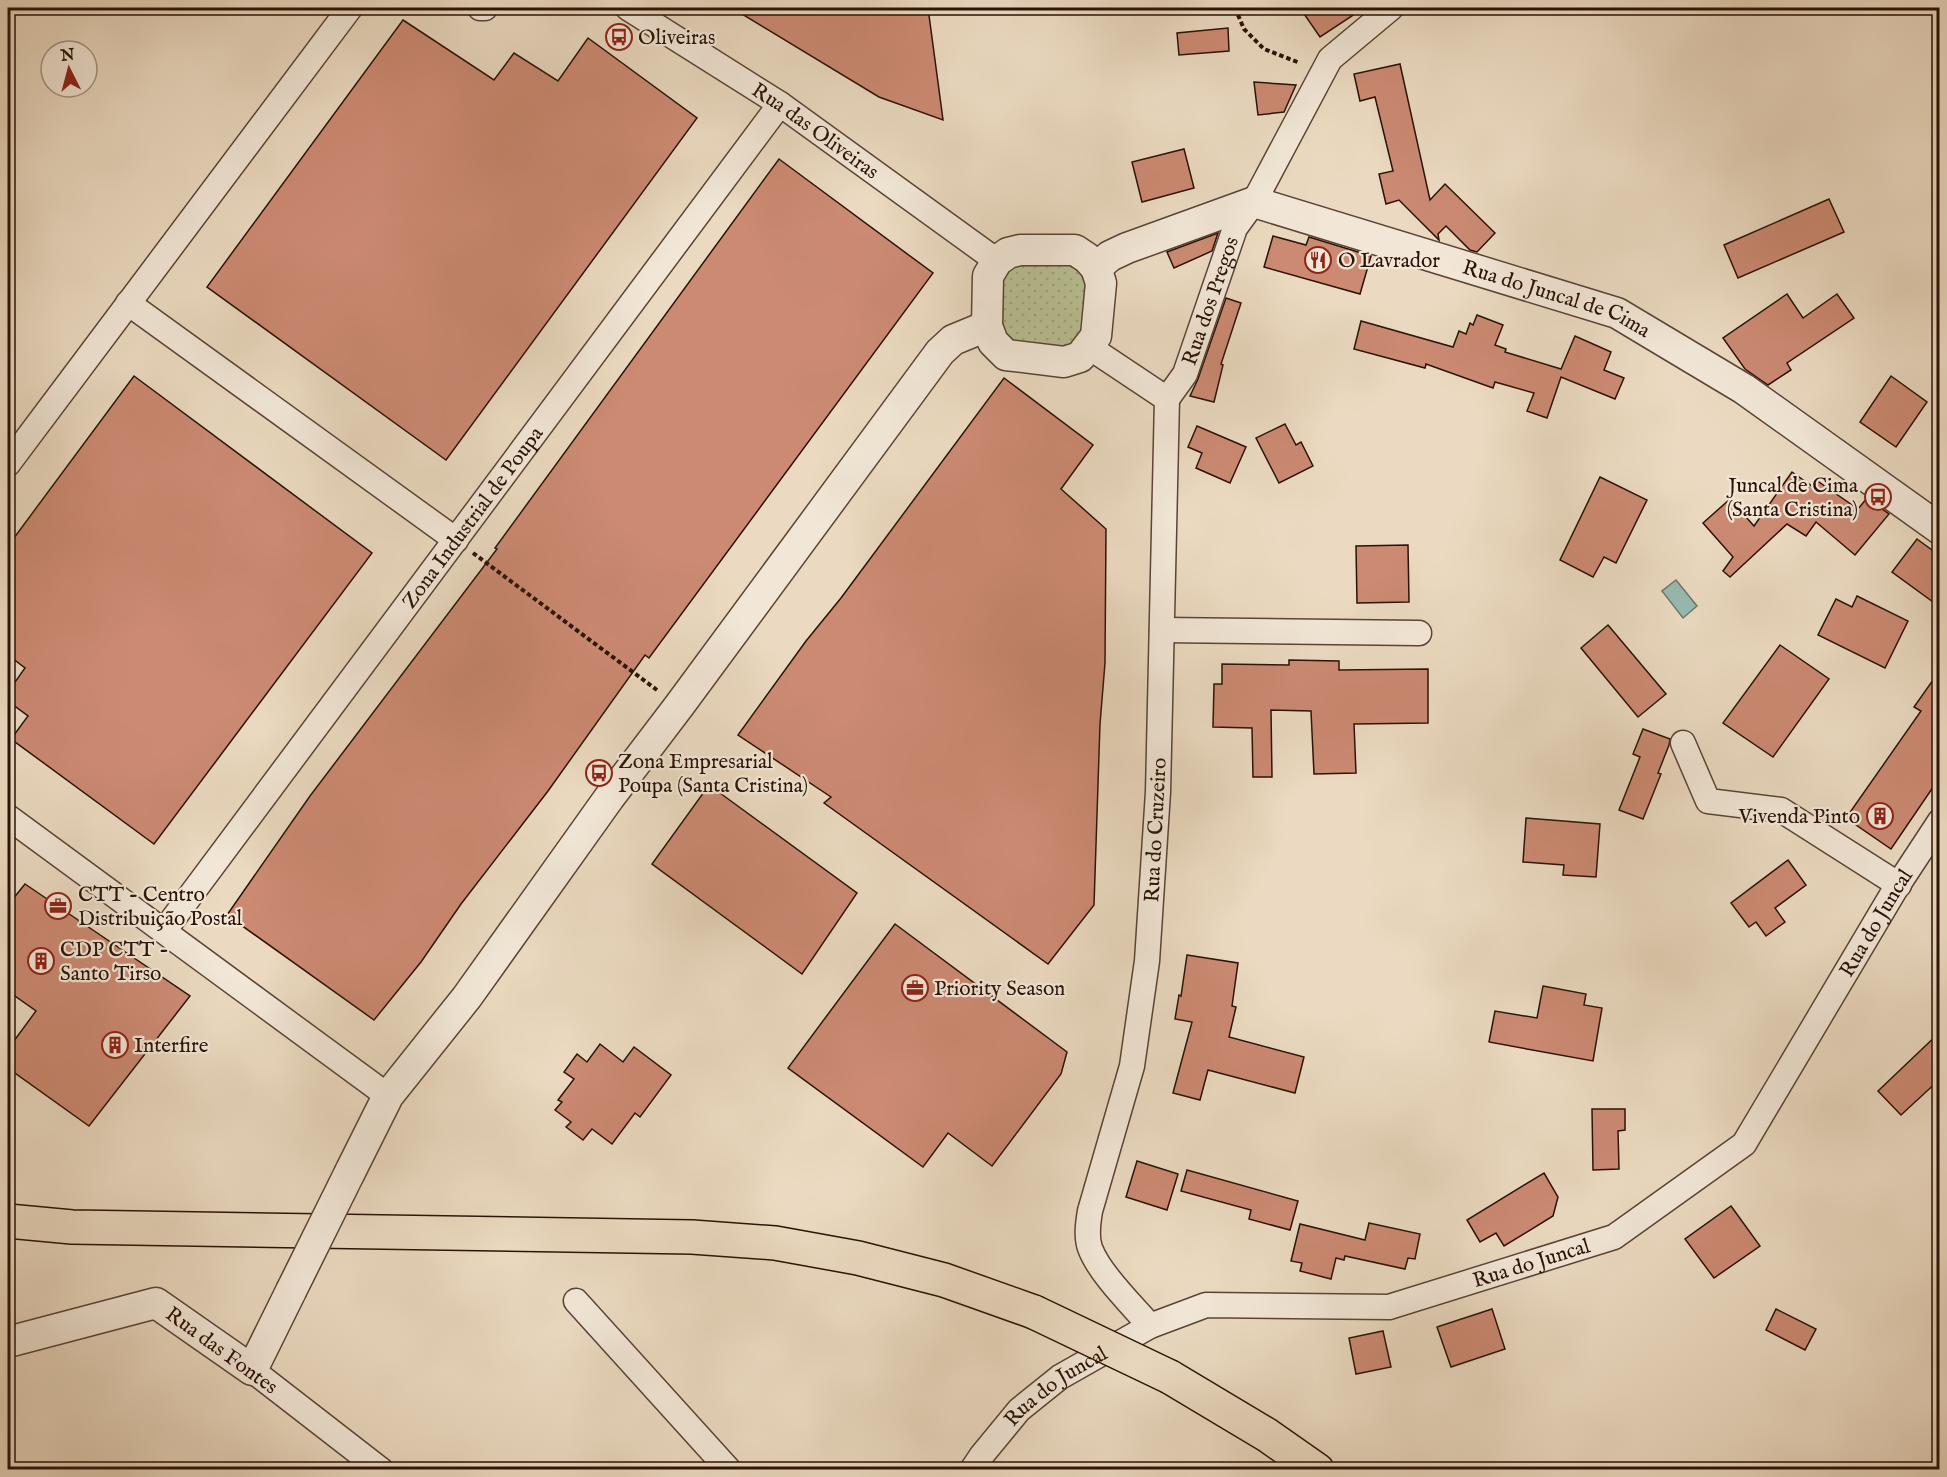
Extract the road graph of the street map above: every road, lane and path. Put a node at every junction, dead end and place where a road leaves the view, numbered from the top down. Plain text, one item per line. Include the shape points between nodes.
1 (350, 8) edge
2 (480, 8) edge
3 (485, 8) edge
4 (628, 8) edge
5 (1235, 8) edge
6 (1390, 8) edge
7 (1324, 70) junction
8 (780, 104) junction
9 (1254, 202) junction
10 (996, 261) junction
11 (1096, 268) junction
12 (128, 303) junction
13 (987, 326) junction
14 (1089, 348) junction
15 (1167, 399) junction
16 (8, 464) edge
17 (1940, 528) edge
18 (456, 540) junction
19 (1162, 630) junction
20 (1419, 633) dead end
21 (679, 706) junction
22 (1683, 743) dead end
23 (8, 817) edge
24 (1940, 821) edge
25 (1899, 885) junction
26 (164, 931) junction
27 (388, 1096) junction
28 (8, 1221) edge
29 (576, 1301) dead end
30 (1150, 1326) junction
31 (8, 1342) edge
32 (252, 1370) junction
33 (381, 1470) edge
34 (729, 1470) edge
35 (972, 1470) edge
36 (1317, 1470) edge

1 - 12 street
2 - 3 street
4 - 8 street, Rua das Oliveiras
5 - 7 path via 1244,29 1264,49
6 - 7 street via 1330,58
7 - 9 street
8 - 10 street, Rua das Oliveiras
8 - 18 street, Zona Industrial de Poupa
9 - 11 street via 1110,256
9 - 15 street, Rua dos Pregos via 1235,228 1185,374
9 - 17 street, Rua do Juncal de Cima via 1617,313 1741,386
10 - 11 street via 1020,250 1075,250
10 - 13 street via 988,276
11 - 14 street via 1101,283 1096,336
12 - 16 street
12 - 18 street
13 - 14 street via 993,342 1006,355 1064,362 1080,357
13 - 21 street via 953,340 940,352
14 - 15 street
15 - 19 street, Rua do Cruzeiro
18 - 21 path
18 - 26 street, Zona Industrial de Poupa
19 - 20 street
19 - 30 street, Rua do Cruzeiro via 1158,792 1147,961 1132,1066 1087,1227 1089,1247 1098,1264
21 - 27 street via 467,997
22 - 25 street via 1708,801 1781,810
23 - 26 street
24 - 25 street, Rua do Juncal
25 - 30 street, Rua do Juncal via 1744,1144 1614,1237 1389,1307 1206,1305
26 - 27 street
27 - 32 street, bridge
28 - 36 main road, bridge via 72,1227 692,1237 775,1243 858,1258 944,1280 1034,1312 1170,1377
29 - 34 street
30 - 35 street, Rua do Juncal via 1060,1377 1019,1410
31 - 32 street, Rua das Fontes via 156,1303
32 - 33 street, Rua das Fontes

